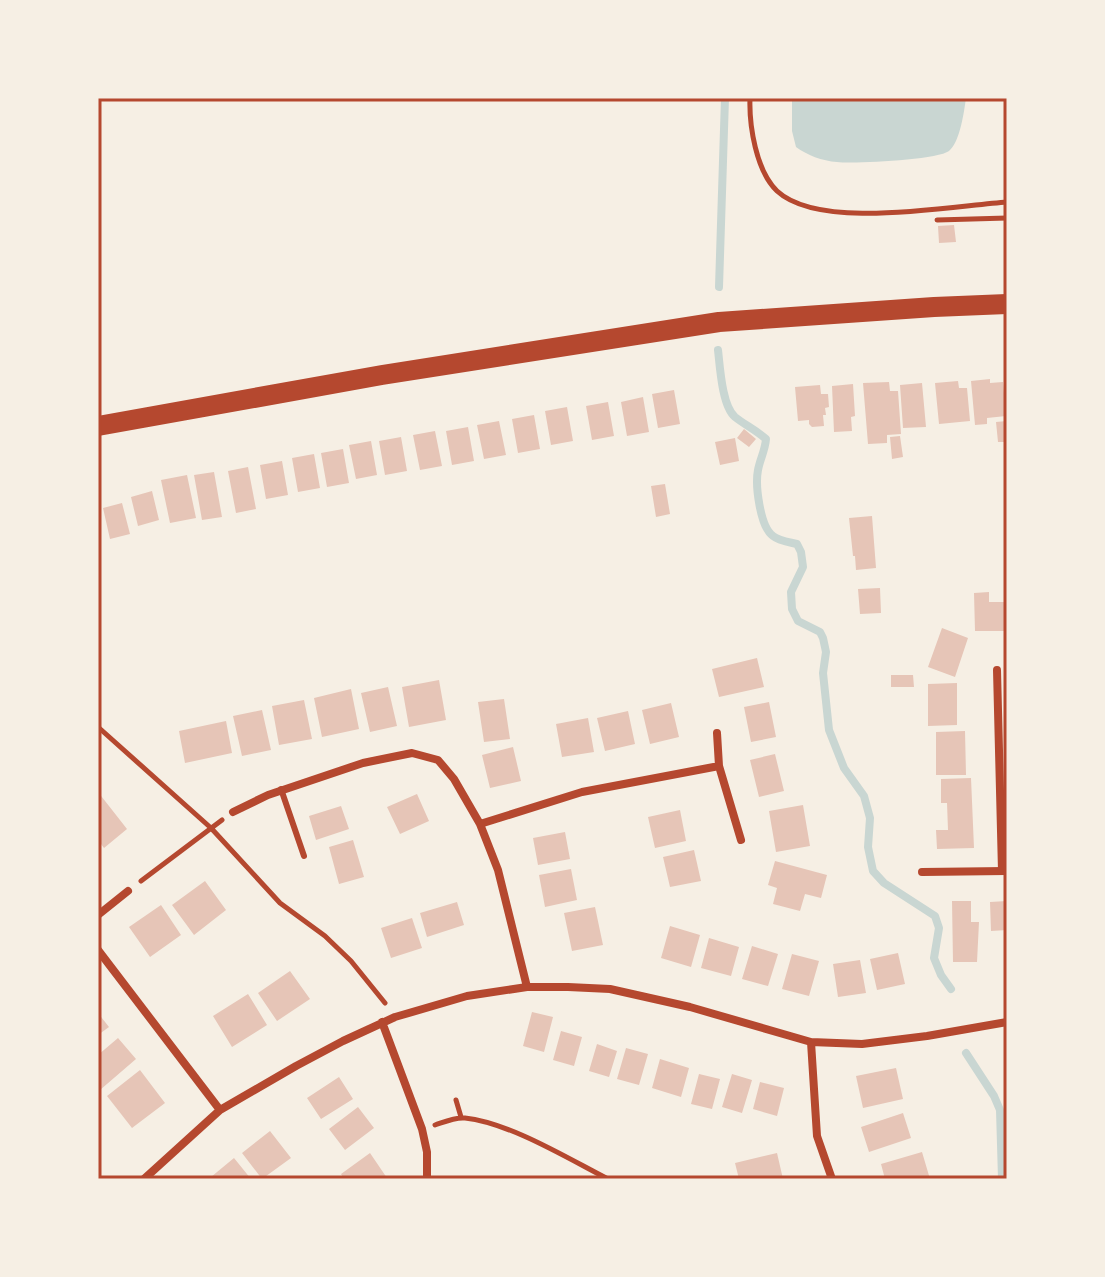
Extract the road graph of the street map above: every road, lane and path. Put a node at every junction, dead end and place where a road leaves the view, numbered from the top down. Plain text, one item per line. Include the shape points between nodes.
1 (750, 98) edge
2 (1007, 202) edge
3 (1007, 218) edge
4 (937, 220) dead end
5 (1007, 304) edge
6 (98, 426) edge
7 (997, 670) dead end
8 (98, 727) edge
9 (717, 733) dead end
10 (719, 766) junction
11 (281, 789) junction
12 (233, 812) joint
13 (480, 824) junction
14 (211, 828) junction
15 (741, 840) dead end
16 (304, 856) dead end
17 (1005, 871) edge
18 (922, 872) dead end
19 (128, 891) joint
20 (98, 915) edge
21 (98, 950) edge
22 (527, 987) junction
23 (395, 1017) junction
24 (382, 1022) junction
25 (1007, 1022) edge
26 (811, 1042) junction
27 (456, 1100) dead end
28 (220, 1110) junction
29 (461, 1117) junction
30 (422, 1129) junction
31 (144, 1179) edge
32 (427, 1179) edge
33 (608, 1179) edge
34 (832, 1179) edge

1 - 2 path via 752,139 768,178 776,190 804,206 823,212 890,213
3 - 4 path
5 - 6 main road via 719,322
7 - 17 street
8 - 14 path
9 - 10 street
10 - 13 street via 582,792
10 - 15 street
11 - 12 street
11 - 13 street via 412,753 438,760
11 - 16 lane
12 - 14 path
13 - 22 street via 498,870
14 - 19 path
14 - 23 path via 280,903 351,961
17 - 18 street
19 - 20 street
21 - 28 street
22 - 23 street via 467,996
22 - 26 street via 610,989
23 - 24 street
24 - 28 street
24 - 30 street
25 - 26 street via 862,1044
26 - 34 street via 817,1136
27 - 29 path
28 - 31 street
29 - 30 path
29 - 33 path via 517,1133
30 - 32 street

